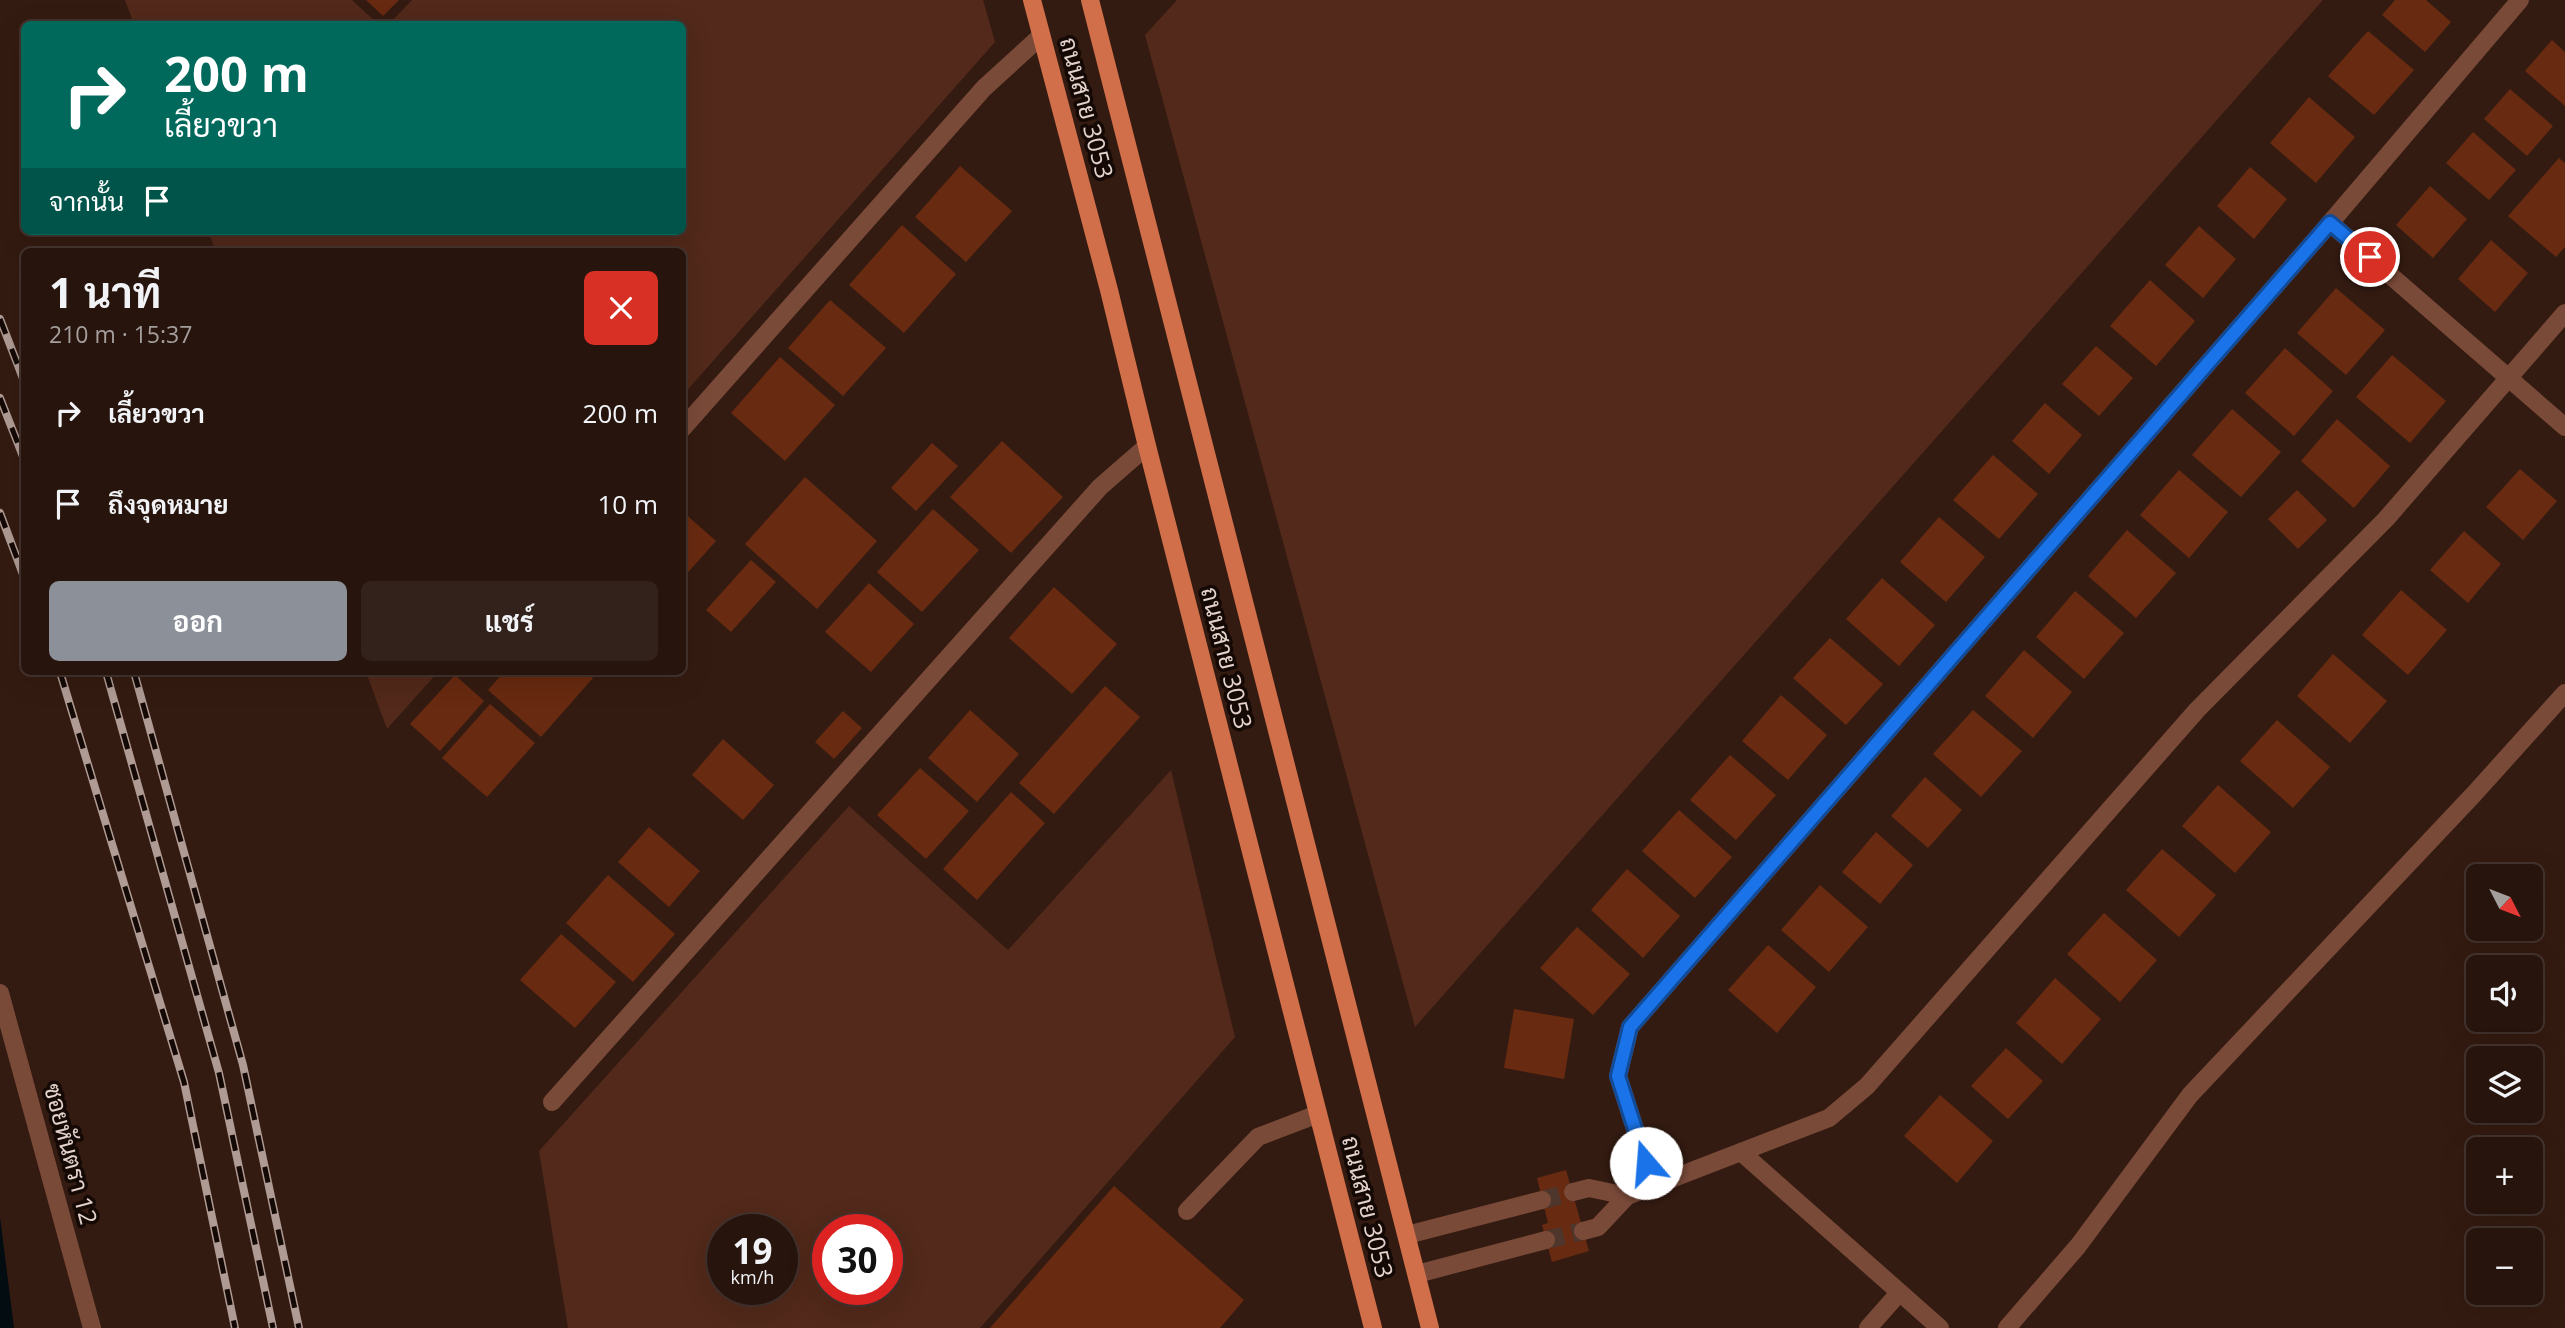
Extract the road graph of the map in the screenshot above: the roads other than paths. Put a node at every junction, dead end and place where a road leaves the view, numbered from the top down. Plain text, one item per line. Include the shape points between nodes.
1 (1032, 0) edge
2 (1090, 0) edge
3 (2519, 0) edge
4 (1041, 36) junction
5 (2330, 223) junction
6 (2565, 313) edge
7 (2509, 378) junction
8 (686, 424) edge
9 (2565, 427) edge
10 (1147, 446) junction
11 (2565, 693) edge
12 (0, 993) edge
13 (552, 1102) dead end
14 (1318, 1114) junction
15 (1741, 1152) junction
16 (1653, 1185) junction
17 (1573, 1192) tunnel mouth
18 (1627, 1196) junction
19 (1542, 1200) tunnel mouth
20 (1187, 1211) dead end
21 (1583, 1231) tunnel mouth
22 (1406, 1235) junction
23 (1546, 1240) tunnel mouth
24 (1417, 1275) junction
25 (1899, 1293) junction
26 (92, 1328) edge
27 (1373, 1328) edge
28 (1430, 1328) edge
29 (1868, 1328) edge
30 (1940, 1328) edge
31 (2007, 1328) edge

1 - 4 main road, ถนนสาย 3053
2 - 22 main road, ถนนสาย 3053
3 - 5 street
4 - 8 street via 984,88
4 - 10 main road, ถนนสาย 3053
5 - 7 street
5 - 16 street via 1630,1027 1618,1076
6 - 7 street
7 - 9 street
7 - 15 street via 2386,519 2197,709 1867,1086 1829,1118
10 - 13 street via 1100,487
10 - 14 main road, ถนนสาย 3053
11 - 31 street via 2190,1095 2078,1246
12 - 26 street, ซอยหันตรา 12
14 - 20 street via 1258,1137
14 - 27 main road, ถนนสาย 3053
15 - 16 street
15 - 25 street
16 - 18 street
17 - 18 street via 1589,1188
18 - 21 street via 1598,1227
19 - 22 street
22 - 24 main road, ถนนสาย 3053
23 - 24 street
24 - 28 main road, ถนนสาย 3053
25 - 29 street
25 - 30 street

